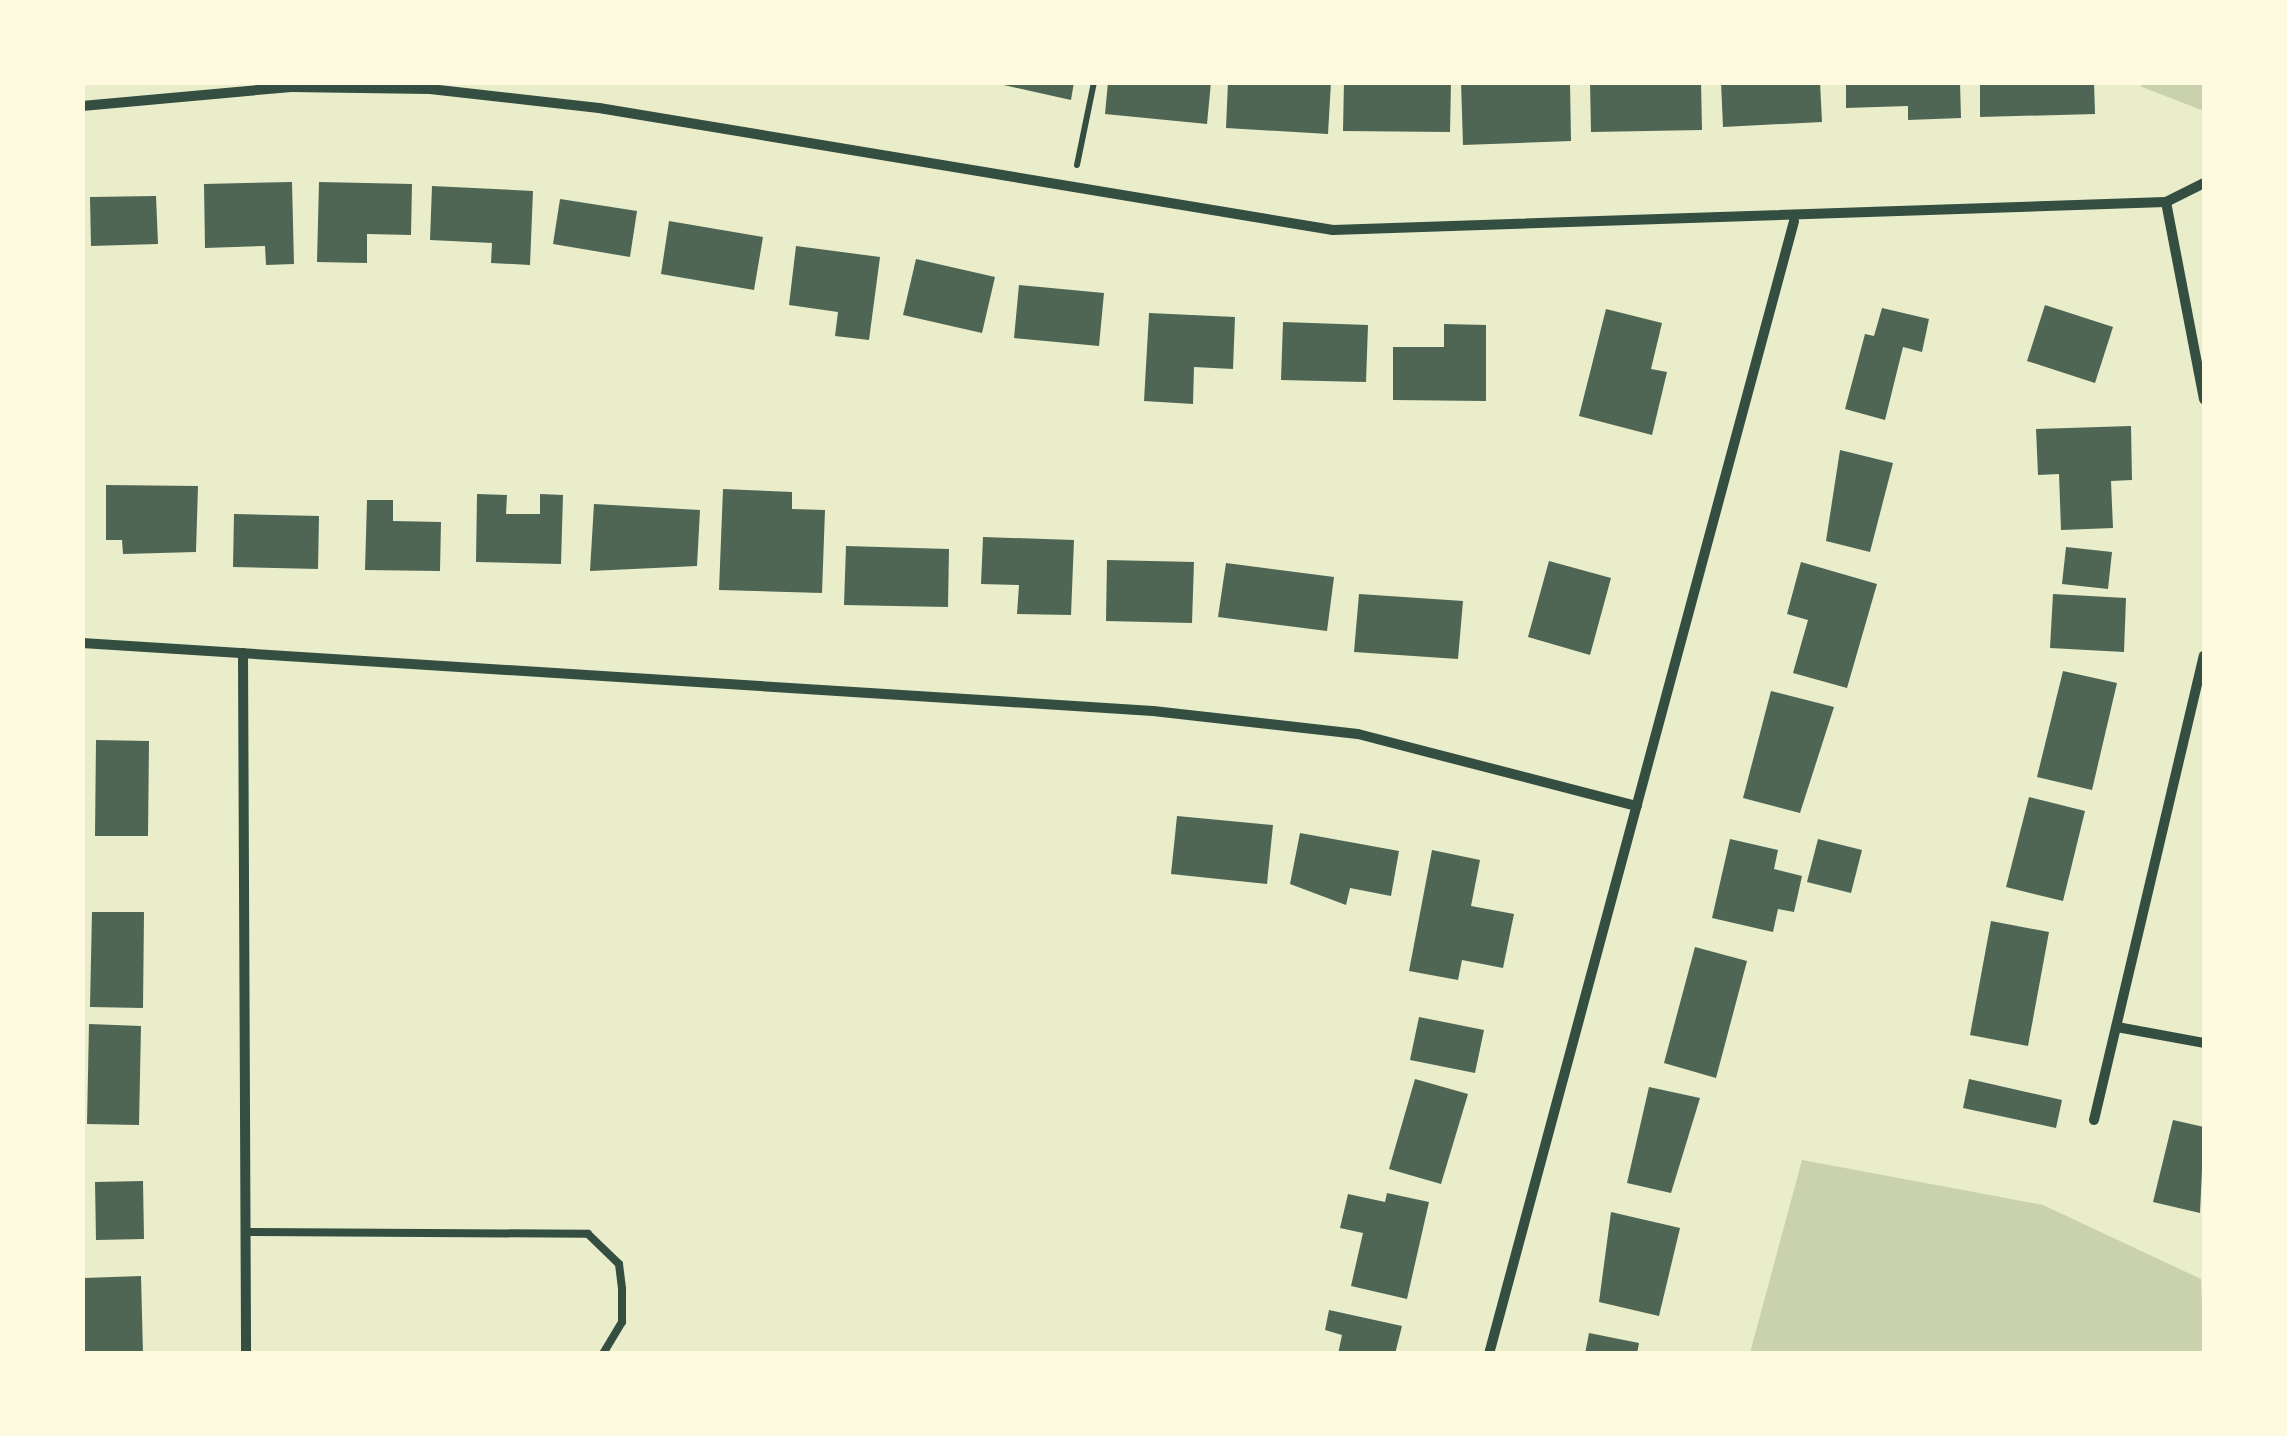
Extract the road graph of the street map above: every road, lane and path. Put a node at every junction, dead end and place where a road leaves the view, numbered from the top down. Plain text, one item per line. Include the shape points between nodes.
1 (1094, 82) edge
2 (82, 106) edge
3 (2204, 183) edge
4 (1072, 193) junction
5 (2166, 202) junction
6 (1794, 220) junction
7 (2204, 399) edge
8 (82, 643) edge
9 (243, 653) junction
10 (2204, 656) edge
11 (1638, 806) junction
12 (2117, 1027) junction
13 (2204, 1044) edge
14 (2094, 1120) dead end
15 (246, 1232) junction
16 (246, 1354) edge
17 (604, 1354) edge
18 (1489, 1354) edge

1 - 4 path
2 - 4 street via 292,86 430,89 598,108
3 - 5 street
4 - 6 street via 1333,230
5 - 6 street
5 - 7 street
6 - 11 street
8 - 9 street
9 - 11 street via 1172,713 1358,734
9 - 15 street
10 - 12 street
11 - 18 street
12 - 13 street
12 - 14 street
15 - 16 street
15 - 17 lane via 588,1234 619,1264 622,1322

